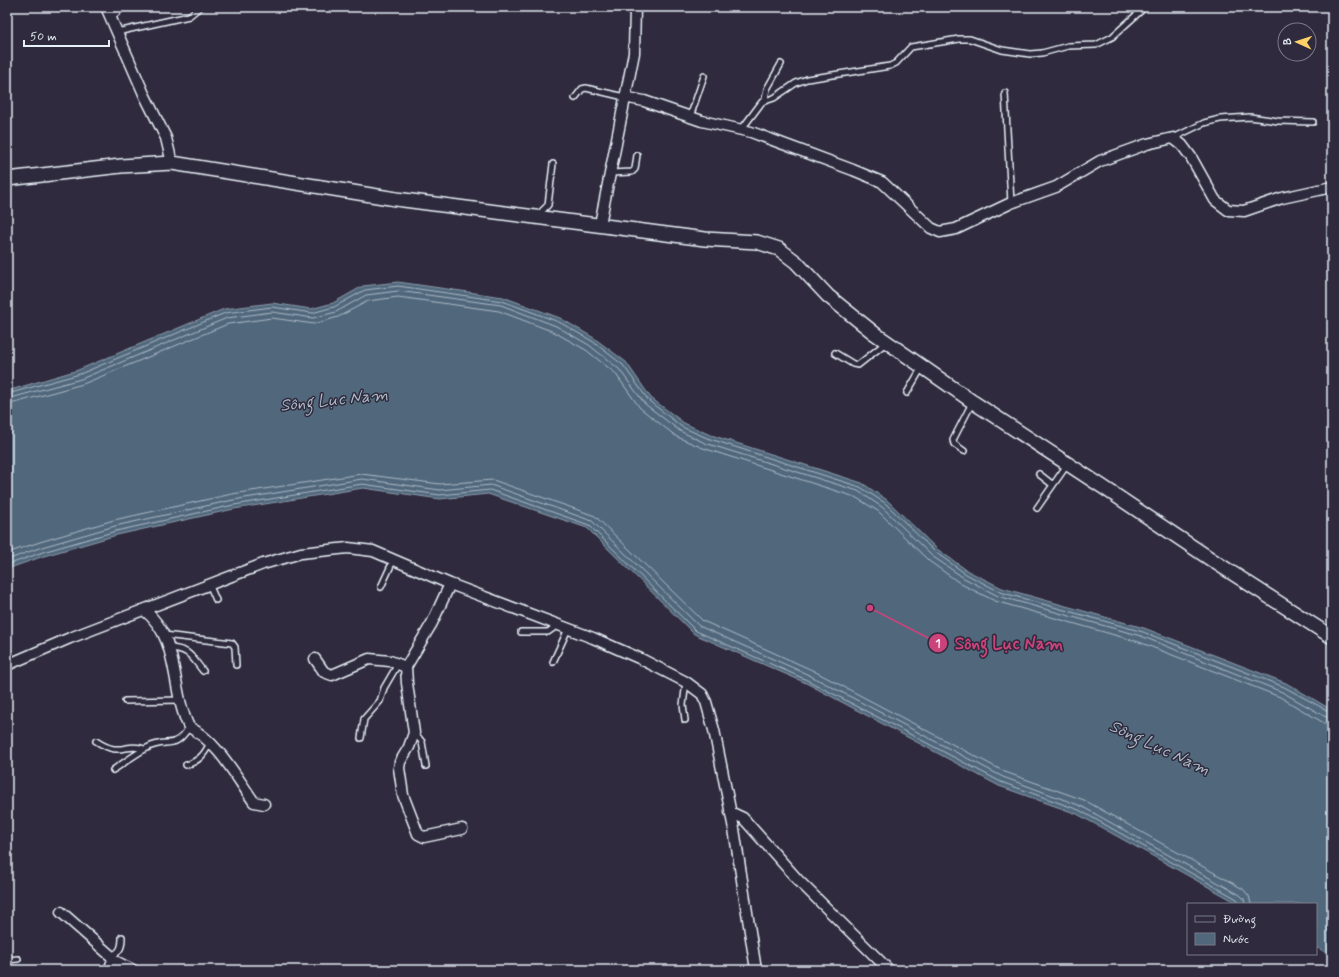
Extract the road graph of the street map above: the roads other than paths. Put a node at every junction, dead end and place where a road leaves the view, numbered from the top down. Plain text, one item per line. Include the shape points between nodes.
1 (106, 7) edge
2 (123, 7) edge
3 (200, 7) edge
4 (635, 7) edge
5 (1145, 7) edge
6 (111, 18) junction
7 (117, 32) junction
8 (781, 64) dead end
9 (704, 76) dead end
10 (1005, 92) dead end
11 (624, 97) junction
12 (575, 98) dead end
13 (765, 99) junction
14 (690, 117) junction
15 (1313, 122) dead end
16 (741, 130) junction
17 (1173, 138) junction
18 (637, 155) dead end
19 (172, 163) junction
20 (553, 164) dead end
21 (609, 173) junction
22 (7, 180) edge
23 (1332, 187) edge
24 (1011, 203) junction
25 (536, 217) junction
26 (600, 224) junction
27 (887, 342) junction
28 (835, 353) dead end
29 (922, 367) junction
30 (907, 393) dead end
31 (972, 402) junction
32 (964, 451) dead end
33 (1068, 464) junction
34 (1039, 474) dead end
35 (1053, 486) junction
36 (1037, 508) dead end
37 (394, 559) junction
38 (209, 584) junction
39 (450, 584) junction
40 (381, 587) dead end
41 (216, 600) dead end
42 (144, 610) junction
43 (558, 625) junction
44 (568, 629) junction
45 (521, 632) dead end
46 (164, 635) junction
47 (1332, 637) edge
48 (168, 648) junction
49 (315, 658) dead end
50 (553, 662) dead end
51 (7, 665) edge
52 (236, 665) dead end
53 (402, 665) junction
54 (202, 671) dead end
55 (686, 682) junction
56 (181, 700) junction
57 (125, 702) dead end
58 (685, 720) dead end
59 (188, 727) junction
60 (361, 738) dead end
61 (413, 738) junction
62 (96, 741) dead end
63 (210, 743) junction
64 (145, 749) junction
65 (186, 765) dead end
66 (426, 766) dead end
67 (113, 770) dead end
68 (264, 804) dead end
69 (730, 812) junction
70 (462, 830) dead end
71 (61, 912) dead end
72 (122, 937) dead end
73 (112, 958) junction
74 (18, 959) dead end
75 (7, 960) edge
76 (109, 970) edge
77 (133, 970) edge
78 (756, 970) edge
79 (889, 970) edge

1 - 6 street
2 - 6 lane
3 - 7 lane via 189,16
4 - 11 street via 634,53
5 - 13 lane via 1112,37 1096,45 1068,46 1030,54 1002,50 965,38 915,46 909,48 890,66 807,79 790,86 774,98
6 - 7 street
7 - 19 street via 166,138
8 - 13 lane via 767,89
9 - 14 lane
10 - 24 lane
11 - 12 lane via 586,88
11 - 14 street
11 - 21 street
13 - 16 lane
14 - 16 street
15 - 17 lane via 1220,119 1204,123
16 - 24 street via 802,150 882,182 936,231 956,229
17 - 23 street via 1191,157 1215,200 1228,210 1244,211 1282,198
17 - 24 street via 1113,156 1090,166 1056,187
18 - 21 lane via 635,169 632,172
19 - 22 street via 121,166
19 - 25 street via 396,199
20 - 25 lane via 548,205
21 - 26 street
25 - 26 street
26 - 27 street via 705,239 757,242 779,249 796,262 828,296
27 - 28 lane via 858,365
27 - 29 street
29 - 30 lane
29 - 31 street
31 - 32 lane via 954,440 954,444
31 - 33 street
33 - 35 lane
33 - 47 street
34 - 35 lane
35 - 36 lane
37 - 38 street via 373,551 337,548 308,552 262,564
37 - 39 street
37 - 40 lane
38 - 41 lane
38 - 42 street
39 - 43 street
39 - 53 street via 432,623
42 - 46 street
42 - 51 street
43 - 44 street
43 - 45 lane via 548,632
44 - 50 lane
44 - 55 street via 641,659
46 - 48 street
46 - 52 lane via 232,644 235,647
48 - 54 lane via 184,650
48 - 56 street
49 - 53 street via 324,672 332,675 369,659
53 - 60 lane via 384,688 380,701 364,719
53 - 61 street
55 - 58 lane via 683,705
55 - 69 street via 702,694 706,702
56 - 57 lane
56 - 59 street
59 - 63 street
59 - 64 lane via 178,741 157,744
61 - 66 lane via 418,737 422,742
61 - 70 street via 399,768 403,795 414,829 424,837
62 - 64 lane via 107,749
63 - 65 lane via 205,754 197,762
63 - 68 street via 218,750 254,802
64 - 67 lane
69 - 78 street
69 - 79 street via 743,818 798,880
71 - 73 street
72 - 73 lane via 119,952
73 - 76 street
73 - 77 street
74 - 75 lane

